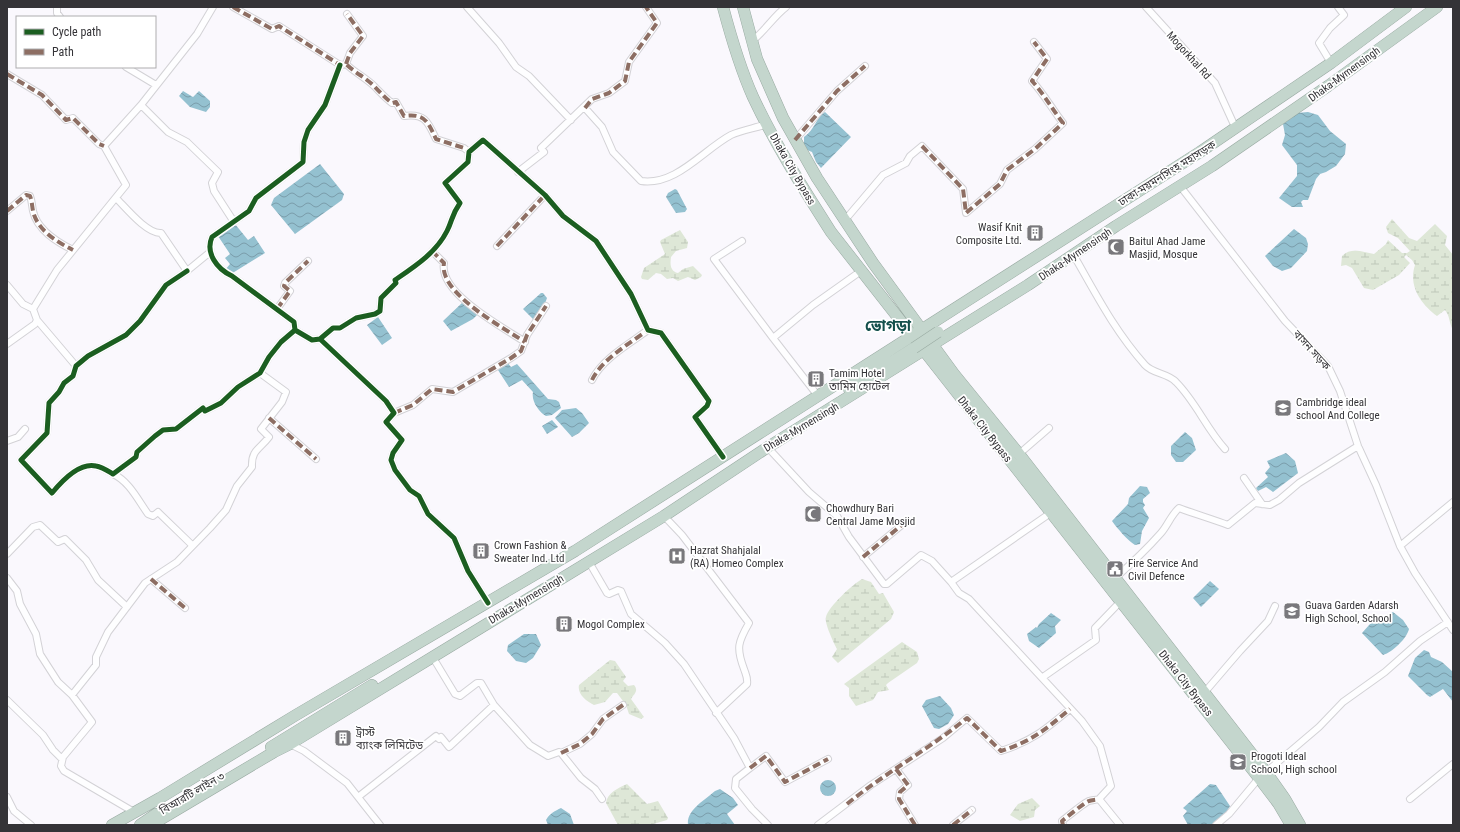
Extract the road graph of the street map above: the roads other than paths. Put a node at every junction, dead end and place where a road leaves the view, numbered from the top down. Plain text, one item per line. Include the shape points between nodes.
1 (213, 7) edge
2 (233, 7) edge
3 (467, 7) edge
4 (646, 7) edge
5 (723, 7) edge
6 (743, 7) edge
7 (786, 7) edge
8 (1146, 7) edge
9 (1338, 7) edge
10 (1406, 7) edge
11 (1437, 7) edge
12 (347, 14) dead end
13 (752, 41) junction
14 (1034, 42) dead end
15 (1331, 63) junction
16 (343, 64) junction
17 (865, 66) dead end
18 (128, 68) edge
19 (7, 74) edge
20 (156, 85) junction
21 (140, 105) junction
22 (585, 108) junction
23 (571, 120) junction
24 (767, 124) junction
25 (1236, 129) junction
26 (795, 140) junction
27 (104, 146) junction
28 (469, 152) junction
29 (518, 172) junction
30 (1180, 186) junction
31 (545, 195) junction
32 (116, 198) junction
33 (7, 211) edge
34 (845, 220) junction
35 (234, 222) junction
36 (742, 241) dead end
37 (497, 246) dead end
38 (73, 250) junction
39 (432, 251) junction
40 (209, 253) junction
41 (1073, 254) junction
42 (308, 261) dead end
43 (188, 271) junction
44 (861, 271) junction
45 (7, 285) edge
46 (546, 306) dead end
47 (33, 309) junction
48 (277, 309) junction
49 (37, 320) junction
50 (295, 330) junction
51 (648, 330) junction
52 (938, 332) dead end
53 (917, 333) junction
54 (773, 338) junction
55 (320, 340) junction
56 (525, 342) junction
57 (7, 344) edge
58 (923, 348) junction
59 (76, 366) junction
60 (260, 373) junction
61 (592, 380) dead end
62 (818, 396) junction
63 (394, 413) junction
64 (269, 418) junction
65 (1049, 428) dead end
66 (25, 429) dead end
67 (7, 441) edge
68 (1358, 446) junction
69 (765, 449) junction
70 (1225, 449) dead end
71 (1019, 454) junction
72 (722, 457) junction
73 (316, 458) dead end
74 (113, 474) junction
75 (1244, 478) dead end
76 (1453, 502) edge
77 (1262, 504) junction
78 (1052, 512) junction
79 (664, 516) junction
80 (903, 524) dead end
81 (192, 545) junction
82 (1400, 546) junction
83 (8, 552) edge
84 (864, 557) junction
85 (588, 562) junction
86 (7, 578) edge
87 (151, 579) junction
88 (1114, 579) junction
89 (951, 582) junction
90 (1121, 601) junction
91 (488, 603) junction
92 (1275, 606) dead end
93 (127, 607) junction
94 (185, 608) dead end
95 (1448, 622) junction
96 (1453, 630) edge
97 (432, 656) junction
98 (1043, 678) junction
99 (1204, 693) junction
100 (72, 695) junction
101 (7, 700) edge
102 (494, 705) junction
103 (623, 705) dead end
104 (1070, 709) junction
105 (716, 713) junction
106 (290, 744) junction
107 (274, 752) junction
108 (561, 753) junction
109 (62, 759) junction
110 (250, 759) junction
111 (828, 759) dead end
112 (1453, 764) edge
113 (750, 768) junction
114 (896, 769) junction
115 (1263, 775) junction
116 (7, 797) edge
117 (358, 797) junction
118 (160, 798) junction
119 (602, 799) dead end
120 (1099, 799) junction
121 (1410, 799) dead end
122 (972, 810) dead end
123 (134, 812) junction
124 (31, 825) edge
125 (112, 825) edge
126 (126, 825) edge
127 (140, 825) edge
128 (151, 825) edge
129 (380, 825) edge
130 (768, 825) edge
131 (818, 825) edge
132 (914, 825) edge
133 (953, 825) edge
134 (1063, 825) edge
135 (1120, 825) edge
136 (1216, 825) edge
137 (1291, 825) edge
138 (1300, 825) edge

1 - 20 street via 197,34
2 - 16 street via 272,28 279,26
3 - 23 street via 499,43 516,67 529,76
4 - 22 street via 657,23 629,62 625,81 609,93 592,99
5 - 24 highway, Dhaka City Bypass via 741,67
6 - 13 highway, Dhaka City Bypass
7 - 13 street via 768,28
8 - 25 street, Mogorkhal Rd via 1215,83
9 - 15 street via 1344,15 1319,43
10 - 15 highway, ঢাকা-ময়মনসিংহ মহাসড়ক
11 - 30 highway, Dhaka-Mymensingh via 1328,86
12 - 16 street via 363,36
13 - 26 highway, Dhaka City Bypass via 769,88
14 - 34 street via 1048,59 1032,81 1043,92 1063,123 1007,170 993,192 966,213 963,189 922,146 910,156 908,162 883,175
15 - 25 highway, ঢাকা-ময়মনসিংহ মহাসড়ক
16 - 28 street via 374,86 392,103 396,102 404,116 421,116 429,124 436,139
16 - 35 street via 325,105 308,130 304,142 303,162 256,198 249,211
17 - 26 street via 837,91
18 - 20 street
19 - 27 street via 42,95 66,120 73,118 98,144
20 - 21 street
21 - 27 street
21 - 35 street via 168,132 187,142 218,172 212,183 214,191
22 - 23 street
22 - 24 street via 602,127 613,152 641,181 646,182 668,177 732,135
23 - 29 street via 541,148 544,152
24 - 44 highway, Dhaka City Bypass via 831,232
25 - 53 highway, ঢাকা-ময়মনসিংহ মহাসড়ক
26 - 34 highway, Dhaka City Bypass
27 - 32 street via 126,185
28 - 29 street via 485,140
28 - 39 street via 468,162 444,183 460,203 452,214 447,231
29 - 31 street
30 - 41 highway, Dhaka-Mymensingh
30 - 68 street, বাসন সড়ক via 1285,321 1328,366 1340,390
31 - 37 street
31 - 51 street via 564,216 596,242 631,294
32 - 38 street
32 - 43 street via 147,228 161,233
33 - 38 street via 26,195 30,196 33,212 40,225 49,235
34 - 53 highway, Dhaka City Bypass
35 - 40 street via 212,237
36 - 54 street via 714,259
38 - 47 street via 57,270
39 - 55 street via 395,280 396,283 381,298 380,311 356,318 340,328 333,328
39 - 56 street via 444,263 443,268 447,277 463,299 494,323
40 - 43 street
40 - 48 street via 224,273 232,276
41 - 58 highway, Dhaka-Mymensingh via 1028,285
41 - 70 street via 1117,331 1147,367 1176,382
42 - 48 street via 285,283 284,286 290,291
43 - 59 street via 166,285 133,328
44 - 53 highway, Dhaka City Bypass
44 - 54 street via 813,305
45 - 47 street via 23,304
46 - 56 street
47 - 49 street
48 - 50 street via 294,322
49 - 57 street
49 - 59 street
50 - 55 street via 312,340
50 - 60 street via 277,347
51 - 61 street via 614,355 595,373
51 - 72 street via 661,333 709,401 695,417
52 - 58 highway, bridge
53 - 58 highway, Dhaka City Bypass
53 - 62 highway, Dhaka-Mymensingh
54 - 62 street
55 - 63 street via 371,386
56 - 63 street via 521,351 511,358 453,392 432,389 413,405
58 - 69 highway, Dhaka-Mymensingh
58 - 71 highway
58 - 78 highway, Dhaka City Bypass
58 - 110 highway via 508,604 311,720
59 - 74 street via 73,376 64,383 49,403 47,433 21,460 52,493 66,478 83,467 99,466
60 - 64 street via 286,392 282,402
60 - 74 street via 238,387 221,403 205,411 203,408 176,429 164,430 155,436 137,452 136,457
62 - 72 highway, Dhaka-Mymensingh
63 - 91 street via 386,422 402,440 391,460 410,490 419,496 428,514 454,538 468,571
64 - 73 street
64 - 81 street via 261,429 269,437 254,452 251,458 252,467 237,486 226,510
65 - 71 street
66 - 67 street via 18,437
68 - 77 street via 1299,483 1280,500 1270,505
68 - 82 street, বাসন সড়ক
69 - 79 highway, Dhaka-Mymensingh
69 - 84 street via 771,451 837,516
71 - 88 highway
72 - 91 highway, Dhaka-Mymensingh
74 - 81 street via 123,480 148,514 153,516 158,512
75 - 77 street
76 - 82 street
77 - 88 street via 1255,503 1228,525 1193,515 1179,508 1162,532
78 - 89 street
78 - 90 highway, Dhaka City Bypass
79 - 85 highway, Dhaka-Mymensingh
79 - 105 street via 682,535 749,623 738,648 748,678 747,684
80 - 84 street
81 - 87 street via 177,562
82 - 95 street, বাসন সড়ক
83 - 93 street via 33,527 40,525 58,542 65,539 86,560 98,580
84 - 89 street via 884,584 921,555 932,561
85 - 97 highway, Dhaka-Mymensingh
85 - 105 street via 607,593 621,591 631,614 665,643 684,664
86 - 100 street via 17,591 20,604 36,634 40,654 58,682
87 - 93 street
87 - 94 street
88 - 99 highway
89 - 98 street
90 - 98 street via 1095,628 1096,640
90 - 115 highway, Dhaka City Bypass
91 - 118 highway, Dhaka-Mymensingh
92 - 99 street via 1268,621
93 - 100 street via 103,641 96,657 96,665
95 - 96 street, বাসন সড়ক
95 - 115 street via 1343,702 1319,727
97 - 102 street via 455,694 460,696 477,683 481,683
97 - 106 highway, Dhaka-Mymensingh
98 - 104 street
99 - 115 highway
100 - 109 street via 92,722
101 - 109 street via 43,735
102 - 108 street via 530,745 548,756
102 - 117 street via 449,747 441,737 439,739 436,736
103 - 108 street via 603,719 592,734 580,744
104 - 114 street via 1042,733 1001,751 967,718 943,738
104 - 120 street via 1100,746 1111,786
105 - 113 street via 734,738
106 - 107 highway, Dhaka-Mymensingh
106 - 117 street via 304,751 347,783
107 - 110 highway
107 - 128 highway, Dhaka-Mymensingh
108 - 119 street
109 - 123 street via 61,766 64,771
110 - 127 highway, বিআরটি লাইন ৩ via 181,798
111 - 113 street via 785,782 766,756
112 - 121 street
113 - 130 street via 736,779 735,788
114 - 131 street
114 - 132 street via 908,785 900,792 899,799
115 - 136 street
115 - 137 highway, Dhaka City Bypass
115 - 138 highway via 1285,799
116 - 124 street via 14,811
117 - 129 street
118 - 123 highway, Dhaka-Mymensingh
118 - 126 highway, বিআরটি লাইন ৩
120 - 134 street via 1088,801 1067,816 1062,821
120 - 135 street
122 - 133 street
123 - 125 highway, Dhaka-Mymensingh

